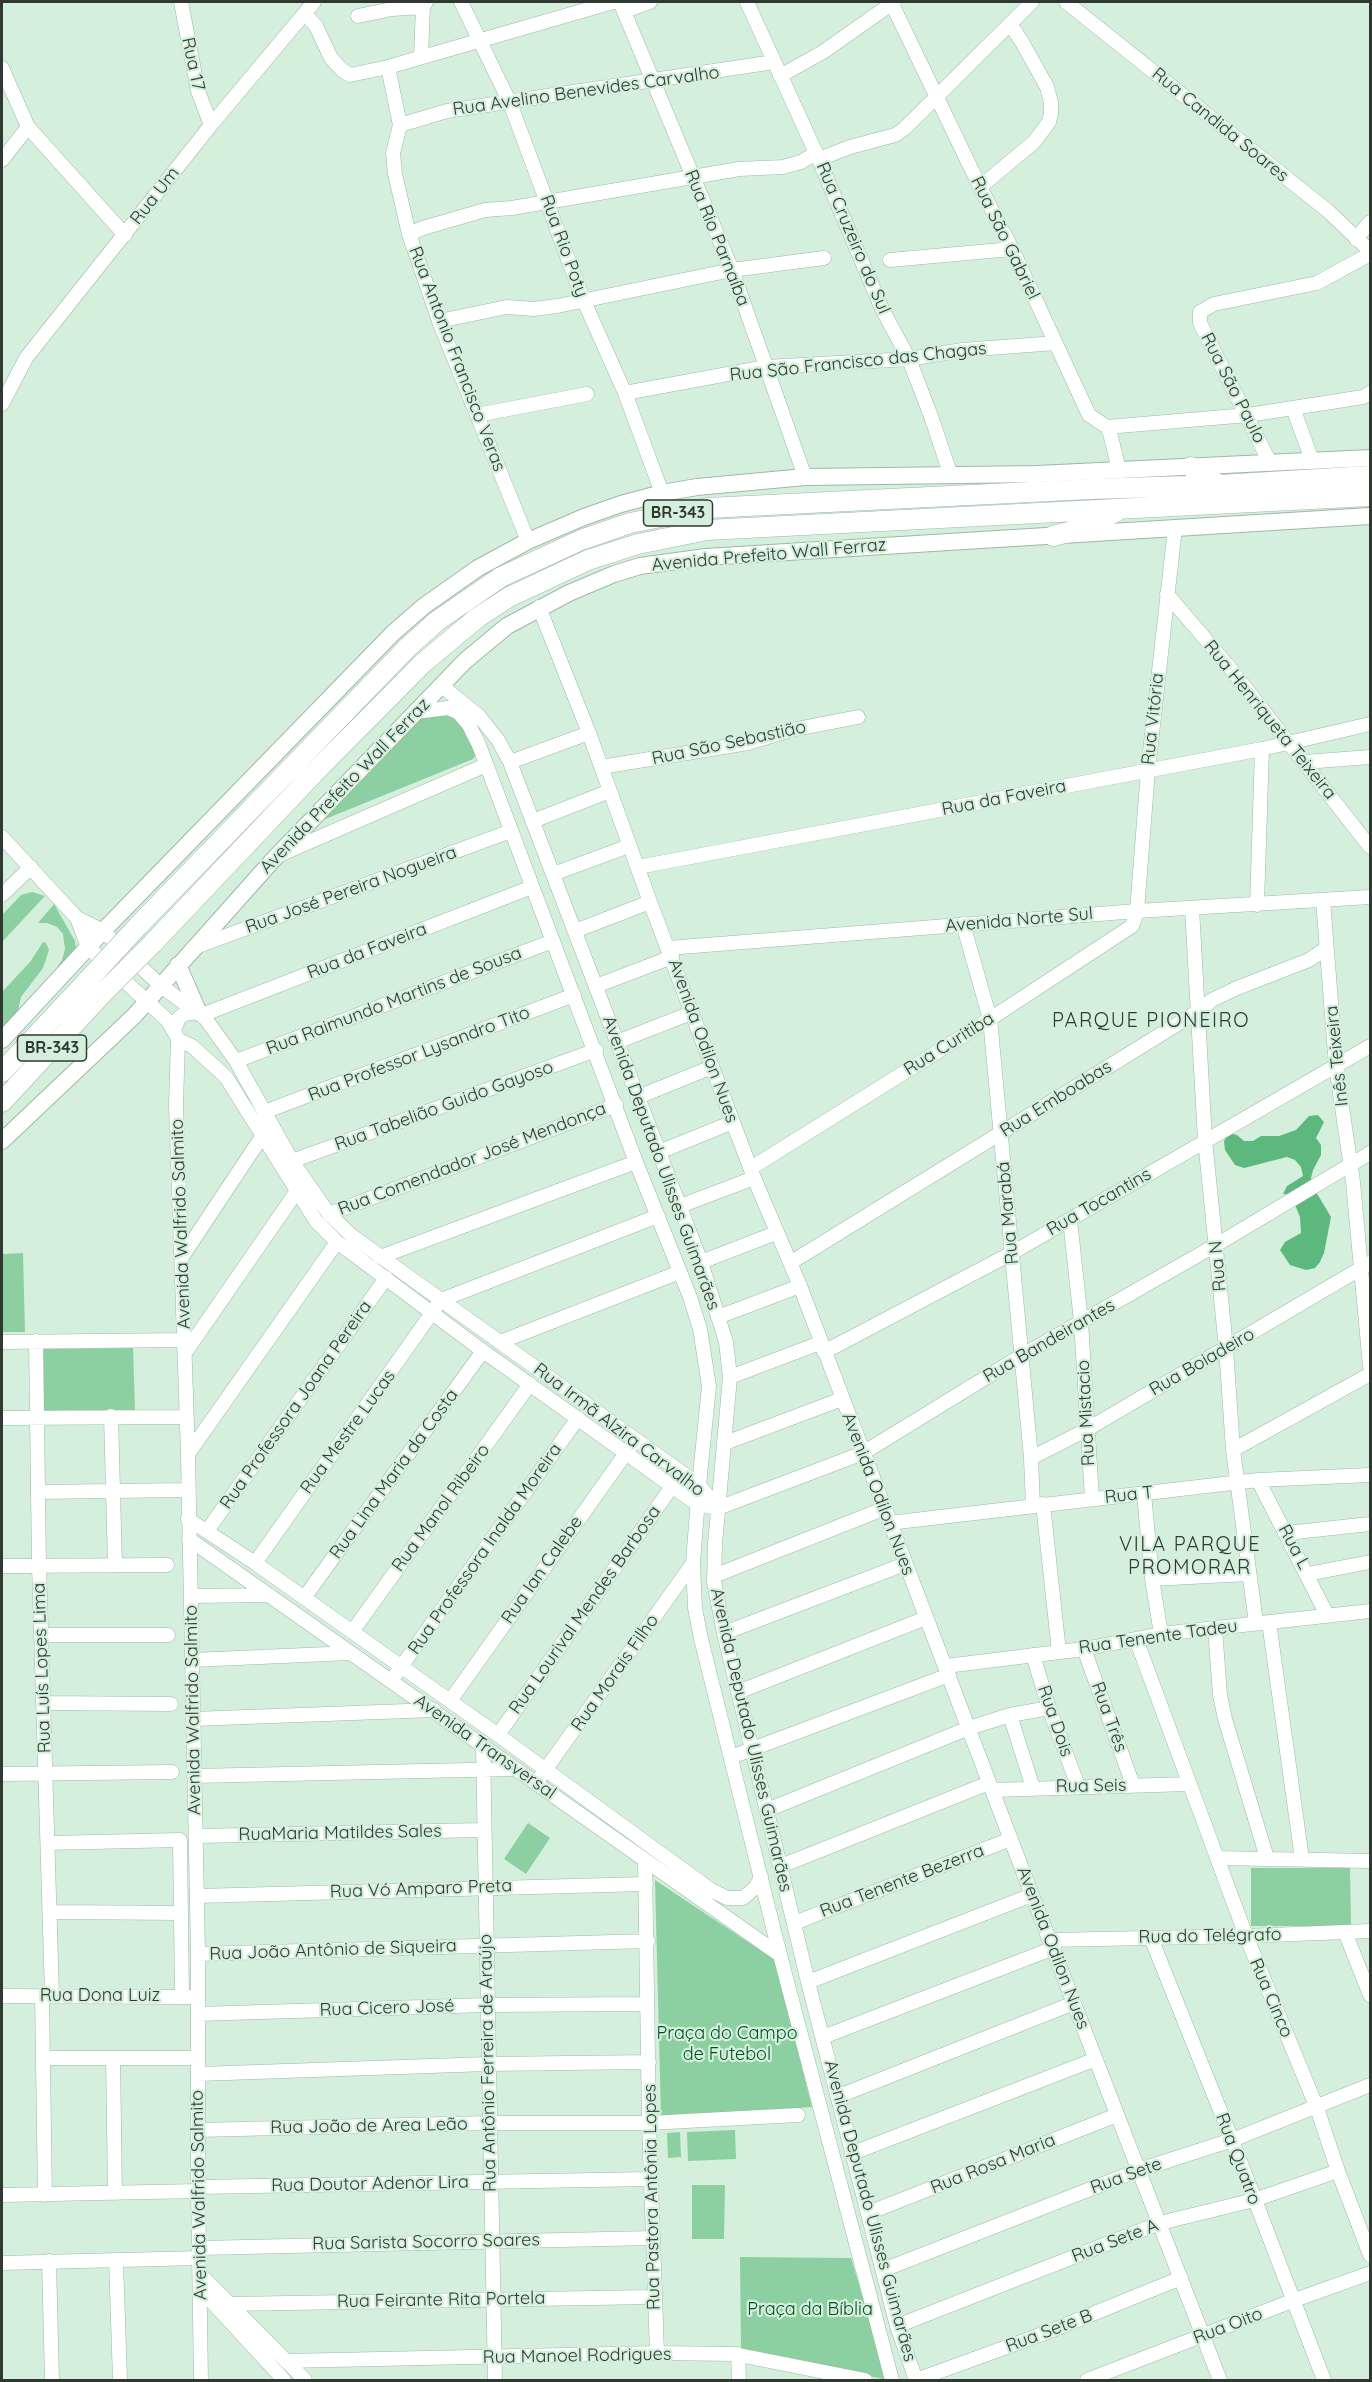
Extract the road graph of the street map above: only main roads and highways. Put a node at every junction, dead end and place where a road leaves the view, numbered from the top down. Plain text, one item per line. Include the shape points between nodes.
1 (1371, 458) edge
2 (1191, 467) junction
3 (1371, 476) edge
4 (1219, 485) junction
5 (1371, 496) edge
6 (1121, 509) junction
7 (1371, 516) edge
8 (1053, 536) junction
9 (178, 965) junction
10 (201, 1016) road end
11 (2, 1040) edge
12 (2, 1072) edge
13 (2, 1102) edge
14 (2, 1141) edge

1 - 2 main road
2 - 4 highway
2 - 11 main road via 805,477 697,487 621,504 528,541 478,568 393,633
3 - 4 highway, BR-343
4 - 12 highway, BR-343, bridge via 707,508 639,521 581,540 501,577 437,621 399,656
5 - 6 highway, Avenida Prefeito Wall Ferraz / BR-343
6 - 8 highway via 1084,528
6 - 13 highway, Avenida Prefeito Wall Ferraz / BR-343, bridge via 707,530 638,544 588,560 509,597 423,663
7 - 8 main road, Avenida Prefeito Wall Ferraz
8 - 9 main road, Avenida Prefeito Wall Ferraz via 762,552 663,562 614,574 539,607 507,626 446,680
9 - 10 main road
9 - 14 main road, Avenida Prefeito Wall Ferraz via 147,1002

